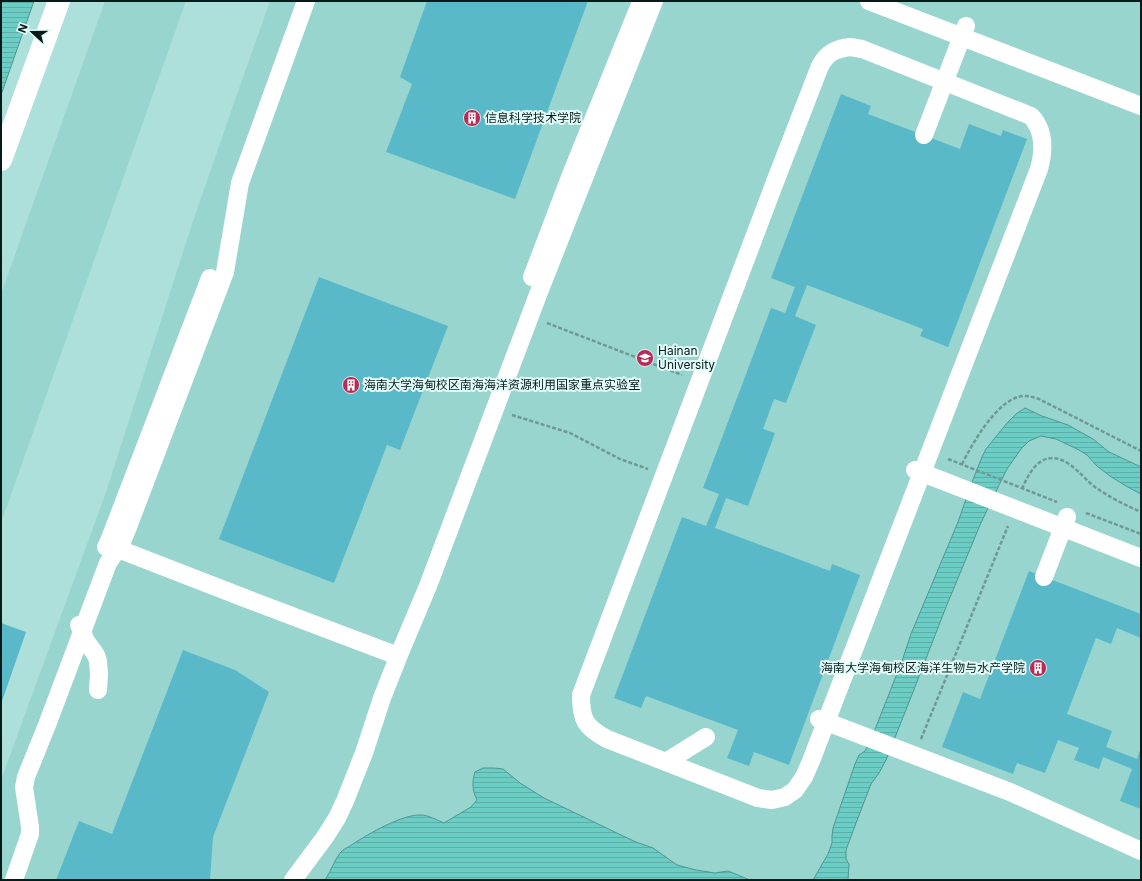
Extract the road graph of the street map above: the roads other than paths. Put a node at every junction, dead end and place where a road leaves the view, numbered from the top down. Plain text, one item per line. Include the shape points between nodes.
1 (58, 1) edge
2 (294, 1) edge
3 (306, 1) edge
4 (641, 1) edge
5 (654, 1) edge
6 (868, 1) edge
7 (902, 1) edge
8 (964, 31) junction
9 (943, 85) junction
10 (1141, 93) edge
11 (1141, 106) edge
12 (924, 135) dead end
13 (1, 160) edge
14 (923, 463) junction
15 (1065, 522) junction
16 (114, 543) junction
17 (1141, 546) edge
18 (1141, 558) edge
19 (1044, 577) dead end
20 (79, 625) junction
21 (396, 652) junction
22 (98, 690) dead end
23 (823, 720) junction
24 (706, 737) dead end
25 (670, 760) junction
26 (1141, 851) edge
27 (6, 880) edge
28 (14, 880) edge
29 (282, 880) edge
30 (293, 880) edge

1 - 13 main road
2 - 16 street via 228,178 214,268
3 - 16 street via 240,183 226,272 190,366
4 - 21 street via 500,359
5 - 21 street via 530,316 428,586
6 - 8 street
7 - 8 street
8 - 9 street
8 - 10 street
8 - 11 street
9 - 12 street
9 - 14 street via 1026,122 1033,130 1035,154
9 - 25 street via 857,57 835,60 823,79 588,698 589,714 600,727
9 - 25 street via 862,49 844,48 833,51 823,61 777,175 582,694 582,716 592,731 607,739
14 - 15 street via 966,475
14 - 23 street
15 - 17 street
15 - 18 street
15 - 19 street
16 - 20 street via 108,563
16 - 21 street
20 - 22 street via 98,661
20 - 27 street via 17,773 14,785 22,833
20 - 28 street via 26,777 24,787 30,834
21 - 29 street via 338,798 315,836
21 - 30 street via 345,801 325,837
23 - 25 street via 804,777 795,790 785,797 772,800 758,798
23 - 26 street via 1010,792
24 - 25 street

